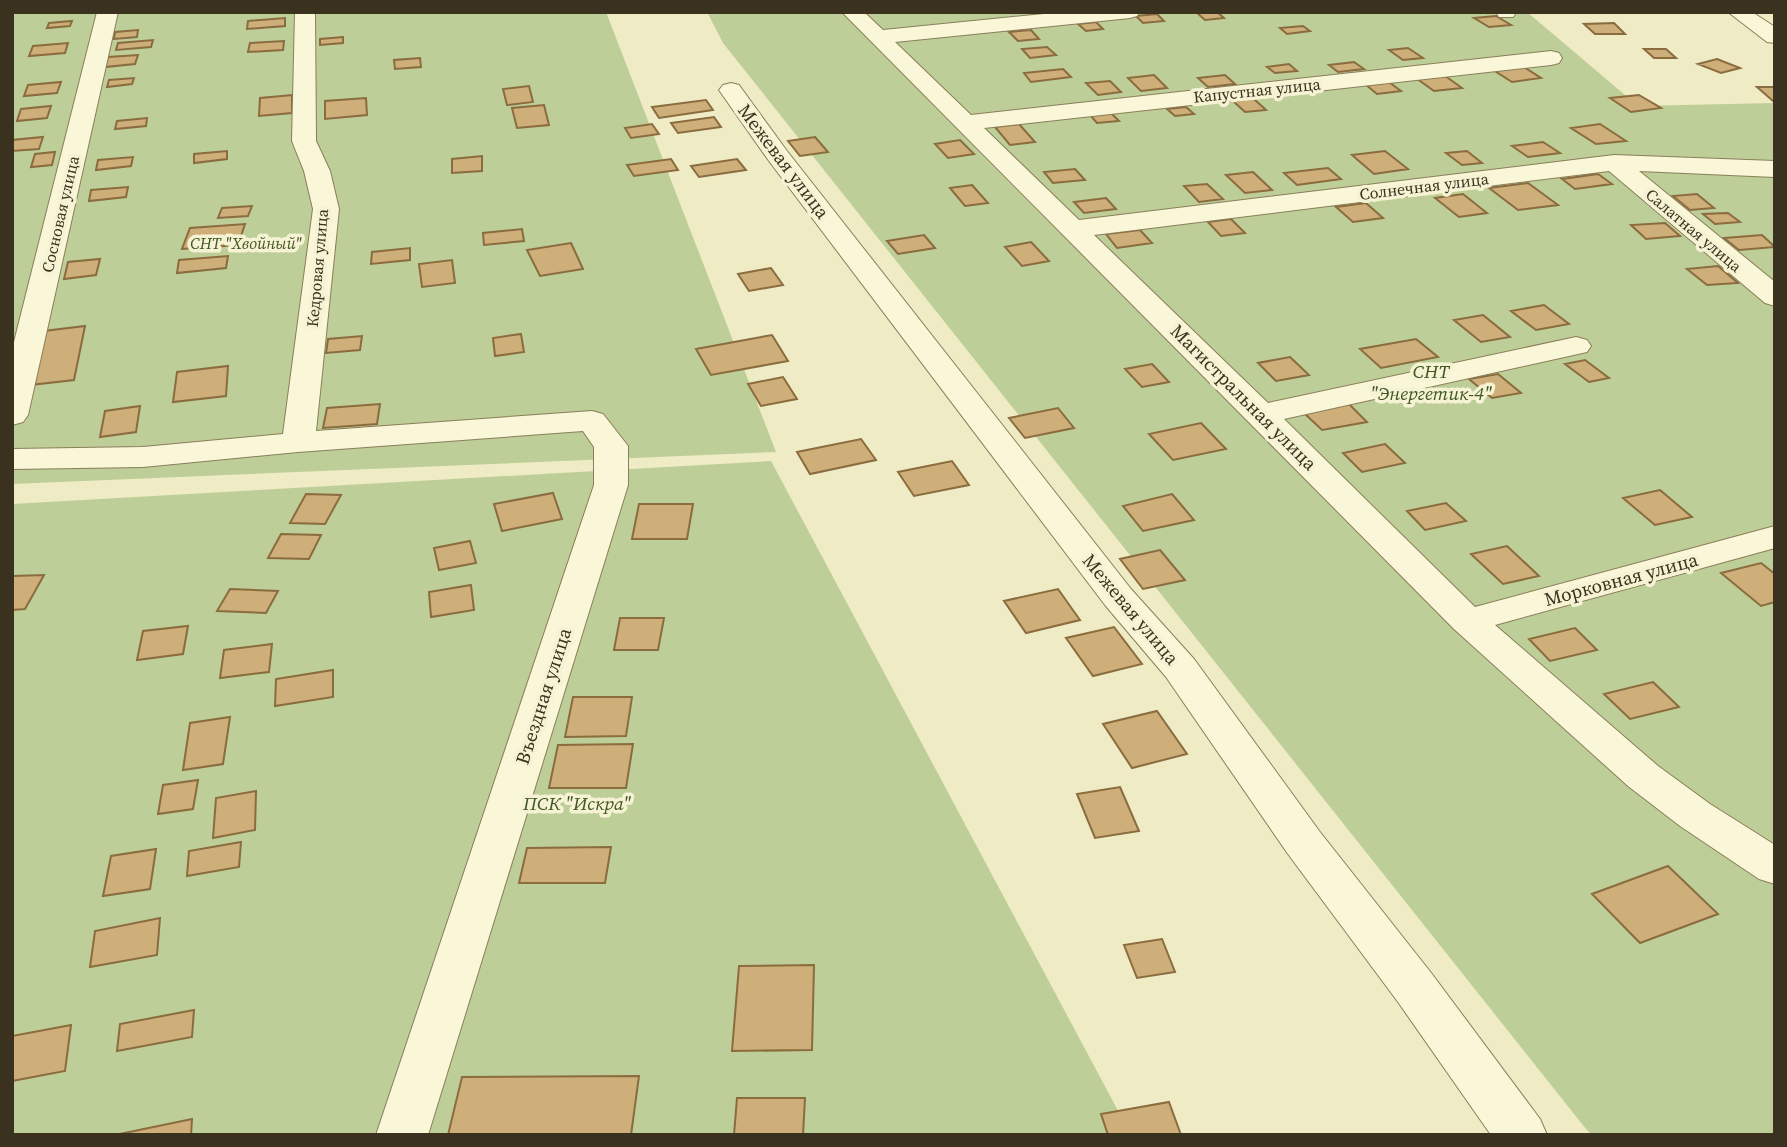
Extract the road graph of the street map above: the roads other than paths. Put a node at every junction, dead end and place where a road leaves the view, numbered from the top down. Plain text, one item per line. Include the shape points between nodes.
1 (108, 12) edge
2 (305, 12) edge
3 (852, 12) edge
4 (1130, 12) edge
5 (1738, 12) edge
6 (877, 37) junction
7 (1775, 37) edge
8 (1551, 58) dead end
9 (731, 90) dead end
10 (964, 123) junction
11 (1614, 163) junction
12 (1775, 169) edge
13 (1074, 229) junction
14 (1775, 298) edge
15 (1576, 346) dead end
16 (1261, 414) junction
17 (12, 415) edge
18 (298, 442) junction
19 (12, 459) edge
20 (1775, 537) edge
21 (1467, 621) junction
22 (1775, 867) edge
23 (402, 1135) edge
24 (1521, 1135) edge

1 - 17 street, Сосновая улица
2 - 18 street, Кедровая улица via 304,141 326,209
3 - 6 street, Магистральная улица
4 - 6 street
5 - 7 street
6 - 10 street, Магистральная улица
8 - 10 street, Капустная улица
9 - 24 street, Межевая улица via 1101,575 1180,668
10 - 13 street, Магистральная улица
11 - 12 street, Солнечная улица
11 - 13 street, Солнечная улица
11 - 14 street, Салатная улица
13 - 16 street, Магистральная улица
15 - 16 street
16 - 21 street, Магистральная улица
18 - 19 street via 143,457
18 - 23 street, Въездная улица via 592,421 611,446 611,485
20 - 21 street, Морковная улица
21 - 22 street, Магистральная улица via 1643,776

